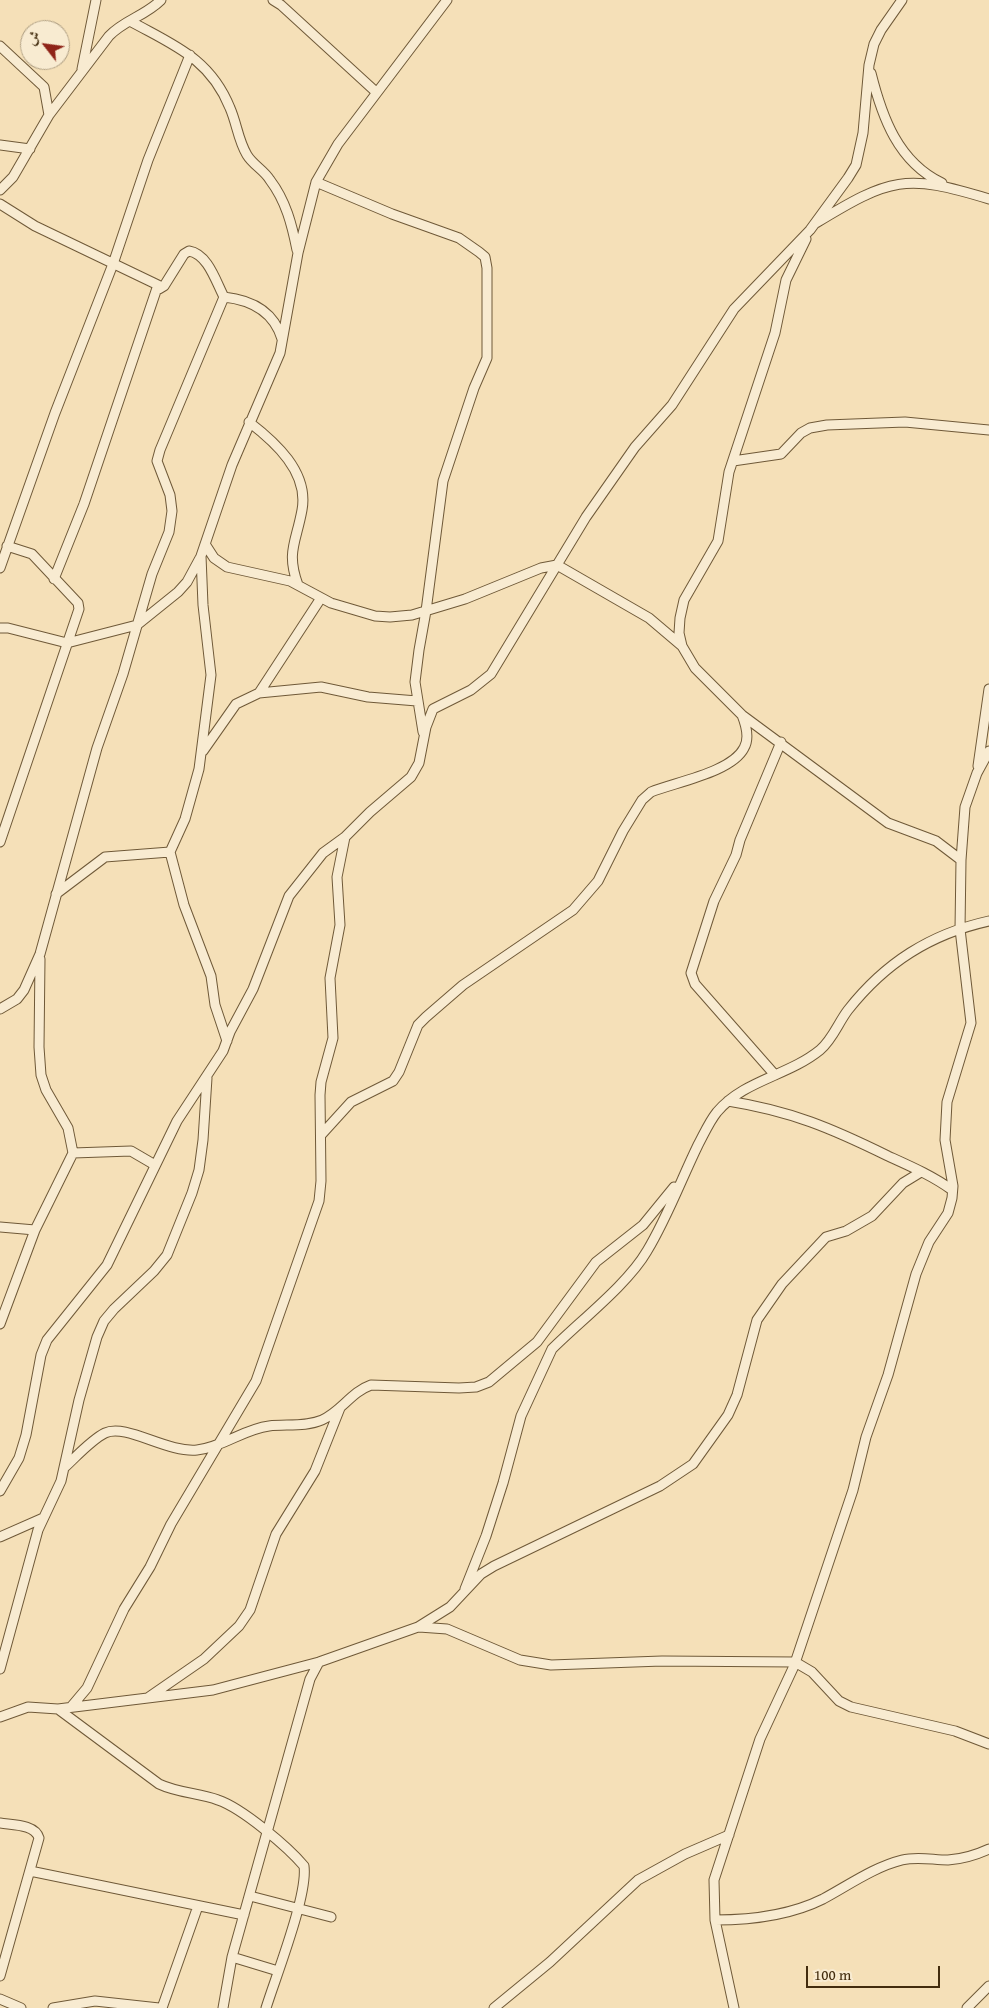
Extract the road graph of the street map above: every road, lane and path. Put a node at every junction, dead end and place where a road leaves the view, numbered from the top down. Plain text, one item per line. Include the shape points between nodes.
1 (96, 0) edge
2 (161, 0) edge
3 (273, 0) edge
4 (447, 0) edge
5 (902, 0) edge
6 (130, 20) junction
7 (0, 46) edge
8 (190, 55) junction
9 (869, 65) junction
10 (82, 72) junction
11 (376, 92) junction
12 (49, 115) junction
13 (0, 145) edge
14 (30, 149) junction
15 (316, 182) junction
16 (949, 187) junction
17 (0, 190) edge
18 (989, 199) edge
19 (0, 204) edge
20 (812, 227) junction
21 (298, 253) junction
22 (113, 264) junction
23 (158, 285) junction
24 (224, 297) junction
25 (283, 342) junction
26 (249, 422) junction
27 (989, 430) edge
28 (733, 461) junction
29 (205, 544) junction
30 (7, 546) junction
31 (201, 556) junction
32 (557, 565) junction
33 (0, 568) edge
34 (54, 579) junction
35 (298, 586) junction
36 (321, 598) junction
37 (426, 611) junction
38 (137, 625) junction
39 (0, 628) edge
40 (67, 643) junction
41 (682, 646) junction
42 (989, 689) edge
43 (259, 693) junction
44 (416, 701) junction
45 (742, 714) junction
46 (424, 738) junction
47 (781, 742) junction
48 (989, 751) edge
49 (202, 752) junction
50 (977, 773) junction
51 (346, 837) junction
52 (0, 842) edge
53 (170, 852) junction
54 (961, 860) junction
55 (56, 894) junction
56 (989, 921) edge
57 (960, 929) junction
58 (40, 954) junction
59 (0, 1008) edge
60 (226, 1041) junction
61 (207, 1075) junction
62 (775, 1075) junction
63 (728, 1101) junction
64 (321, 1135) junction
65 (73, 1154) junction
66 (155, 1165) junction
67 (921, 1172) junction
68 (683, 1175) junction
69 (952, 1190) junction
70 (0, 1227) edge
71 (36, 1230) junction
72 (0, 1324) edge
73 (340, 1408) junction
74 (218, 1445) junction
75 (65, 1467) junction
76 (0, 1491) edge
77 (43, 1518) junction
78 (0, 1537) edge
79 (462, 1596) junction
80 (418, 1627) junction
81 (319, 1662) junction
82 (795, 1662) junction
83 (0, 1669) edge
84 (147, 1698) junction
85 (71, 1707) junction
86 (58, 1709) junction
87 (0, 1717) edge
88 (989, 1744) edge
89 (0, 1824) edge
90 (267, 1833) junction
91 (729, 1835) junction
92 (989, 1849) edge
93 (30, 1871) junction
94 (250, 1896) junction
95 (198, 1906) junction
96 (297, 1909) junction
97 (244, 1915) junction
98 (331, 1917) dead end
99 (715, 1920) junction
100 (232, 1957) junction
101 (278, 1971) junction
102 (0, 1976) edge
103 (989, 1986) edge
104 (0, 1999) edge
105 (92, 2005) edge
106 (21, 2008) edge
107 (53, 2008) edge
108 (159, 2008) edge
109 (162, 2008) edge
110 (223, 2008) edge
111 (266, 2008) edge
112 (494, 2008) edge
113 (734, 2008) edge
114 (967, 2008) edge

1 - 10 street
2 - 6 street via 145,14
3 - 11 street
4 - 11 street
5 - 9 street via 881,30
6 - 8 street
6 - 10 street via 113,32
7 - 12 street via 44,87
8 - 21 street via 206,68 216,82 251,161 276,188 287,210
8 - 22 street via 148,160
9 - 16 street via 879,105 892,134 918,168
9 - 20 street via 863,133 856,165
10 - 12 street
11 - 15 street via 338,144
12 - 14 street
13 - 14 street
14 - 17 street via 13,177
15 - 21 street
15 - 37 street via 458,238 485,258 487,358 443,481
16 - 18 street
16 - 20 street via 897,183 859,197
19 - 22 street via 35,226
20 - 28 street via 786,280 775,333
20 - 32 street via 734,309 672,405 635,447
21 - 25 street
22 - 23 street
22 - 30 street
23 - 24 street via 159,289 164,286 184,254 195,252 207,264
23 - 34 street via 84,504
24 - 25 street via 268,313 278,326
24 - 38 street via 157,461 170,496 172,512 169,532
25 - 26 street via 273,372
26 - 29 street
26 - 35 street via 283,451 303,496 291,560
27 - 28 street via 905,422 827,425 801,433 781,454
28 - 41 street via 724,494 718,541 684,600 679,626
29 - 31 street
29 - 35 street via 220,564 277,577
30 - 33 street
30 - 34 street via 32,554
31 - 38 street via 178,592
31 - 49 street via 211,676
32 - 37 street
32 - 41 street via 649,618
32 - 46 street via 491,674 471,690 433,709
34 - 40 street via 78,603
35 - 36 street
36 - 37 street via 375,616 412,616
36 - 43 street
37 - 44 street via 416,667
38 - 40 street
38 - 55 street via 97,748
39 - 40 street
40 - 52 street
41 - 45 street via 695,668
42 - 50 street
43 - 44 street via 321,687
43 - 49 street via 229,711
44 - 46 street
45 - 47 street
45 - 64 street via 747,734 745,747 738,757 726,766 651,792 642,800 598,881 573,910 463,985 426,1017 413,1035 393,1081 350,1102
46 - 51 street via 419,763 411,777
47 - 54 street via 888,823 936,841
47 - 62 street via 714,901 691,972 695,984
48 - 50 street
49 - 53 street via 185,819
50 - 54 street via 965,807
51 - 60 street via 323,852 289,896 252,989
51 - 64 street via 337,877 341,916 331,968 333,1038 320,1082
53 - 55 street via 105,857
53 - 60 street via 184,905 211,976 215,1005
54 - 57 street
55 - 58 street
56 - 57 street
57 - 62 street via 932,939 889,966 848,1010 820,1050
57 - 69 street via 971,1030 947,1102 945,1140
58 - 59 street via 24,990 17,999
58 - 65 street via 38,1047 41,1075 68,1128
60 - 61 street via 220,1058
61 - 66 street via 177,1121
61 - 75 street via 203,1140 192,1193 167,1255 104,1321 79,1400
62 - 63 street via 744,1089
63 - 67 street via 769,1108 808,1120
63 - 68 street via 710,1124
64 - 74 street via 319,1201 265,1361
65 - 66 street via 131,1151
65 - 71 street
66 - 76 street via 106,1265 47,1340 41,1355 26,1435 12,1474
67 - 69 street
67 - 79 street via 903,1183 872,1216 846,1231 826,1237 765,1306 757,1320 737,1395 728,1415 693,1464 660,1486 506,1558 481,1574
68 - 73 street via 643,1225 596,1262 537,1342 496,1377 476,1387 371,1385 360,1389
68 - 79 street via 656,1234 635,1269 552,1349 521,1416 489,1527
69 - 82 street via 948,1213 929,1242 916,1274 853,1490
70 - 71 street
71 - 72 street
73 - 74 street via 320,1421 267,1426
73 - 84 street via 315,1471 276,1534 250,1610 204,1660
74 - 75 street via 183,1450 169,1448 124,1430 111,1430 103,1433
74 - 85 street via 113,1628 87,1688
75 - 77 street
77 - 78 street
77 - 83 street
79 - 80 street
80 - 81 street
80 - 82 street via 447,1629 520,1660 551,1665
81 - 84 street via 213,1690
81 - 90 street via 310,1679
82 - 88 street via 812,1672 839,1701 851,1708 954,1730
82 - 91 street via 766,1726
84 - 85 street
85 - 86 street
86 - 87 street via 28,1707
86 - 90 street via 159,1784 220,1800
89 - 93 street via 32,1829 38,1833
90 - 94 street
90 - 96 street via 304,1866 306,1874
91 - 99 street via 714,1880
91 - 112 street via 638,1880 550,1962
92 - 99 street via 970,1857 948,1860 903,1859 877,1869 812,1904 749,1920
93 - 95 street
93 - 102 street
94 - 96 street
94 - 97 street
95 - 97 street
95 - 109 street
96 - 98 street
96 - 101 street
97 - 100 street
99 - 113 street
100 - 101 street
100 - 110 street
101 - 111 street
103 - 114 street
104 - 106 street
105 - 107 street
105 - 108 street

